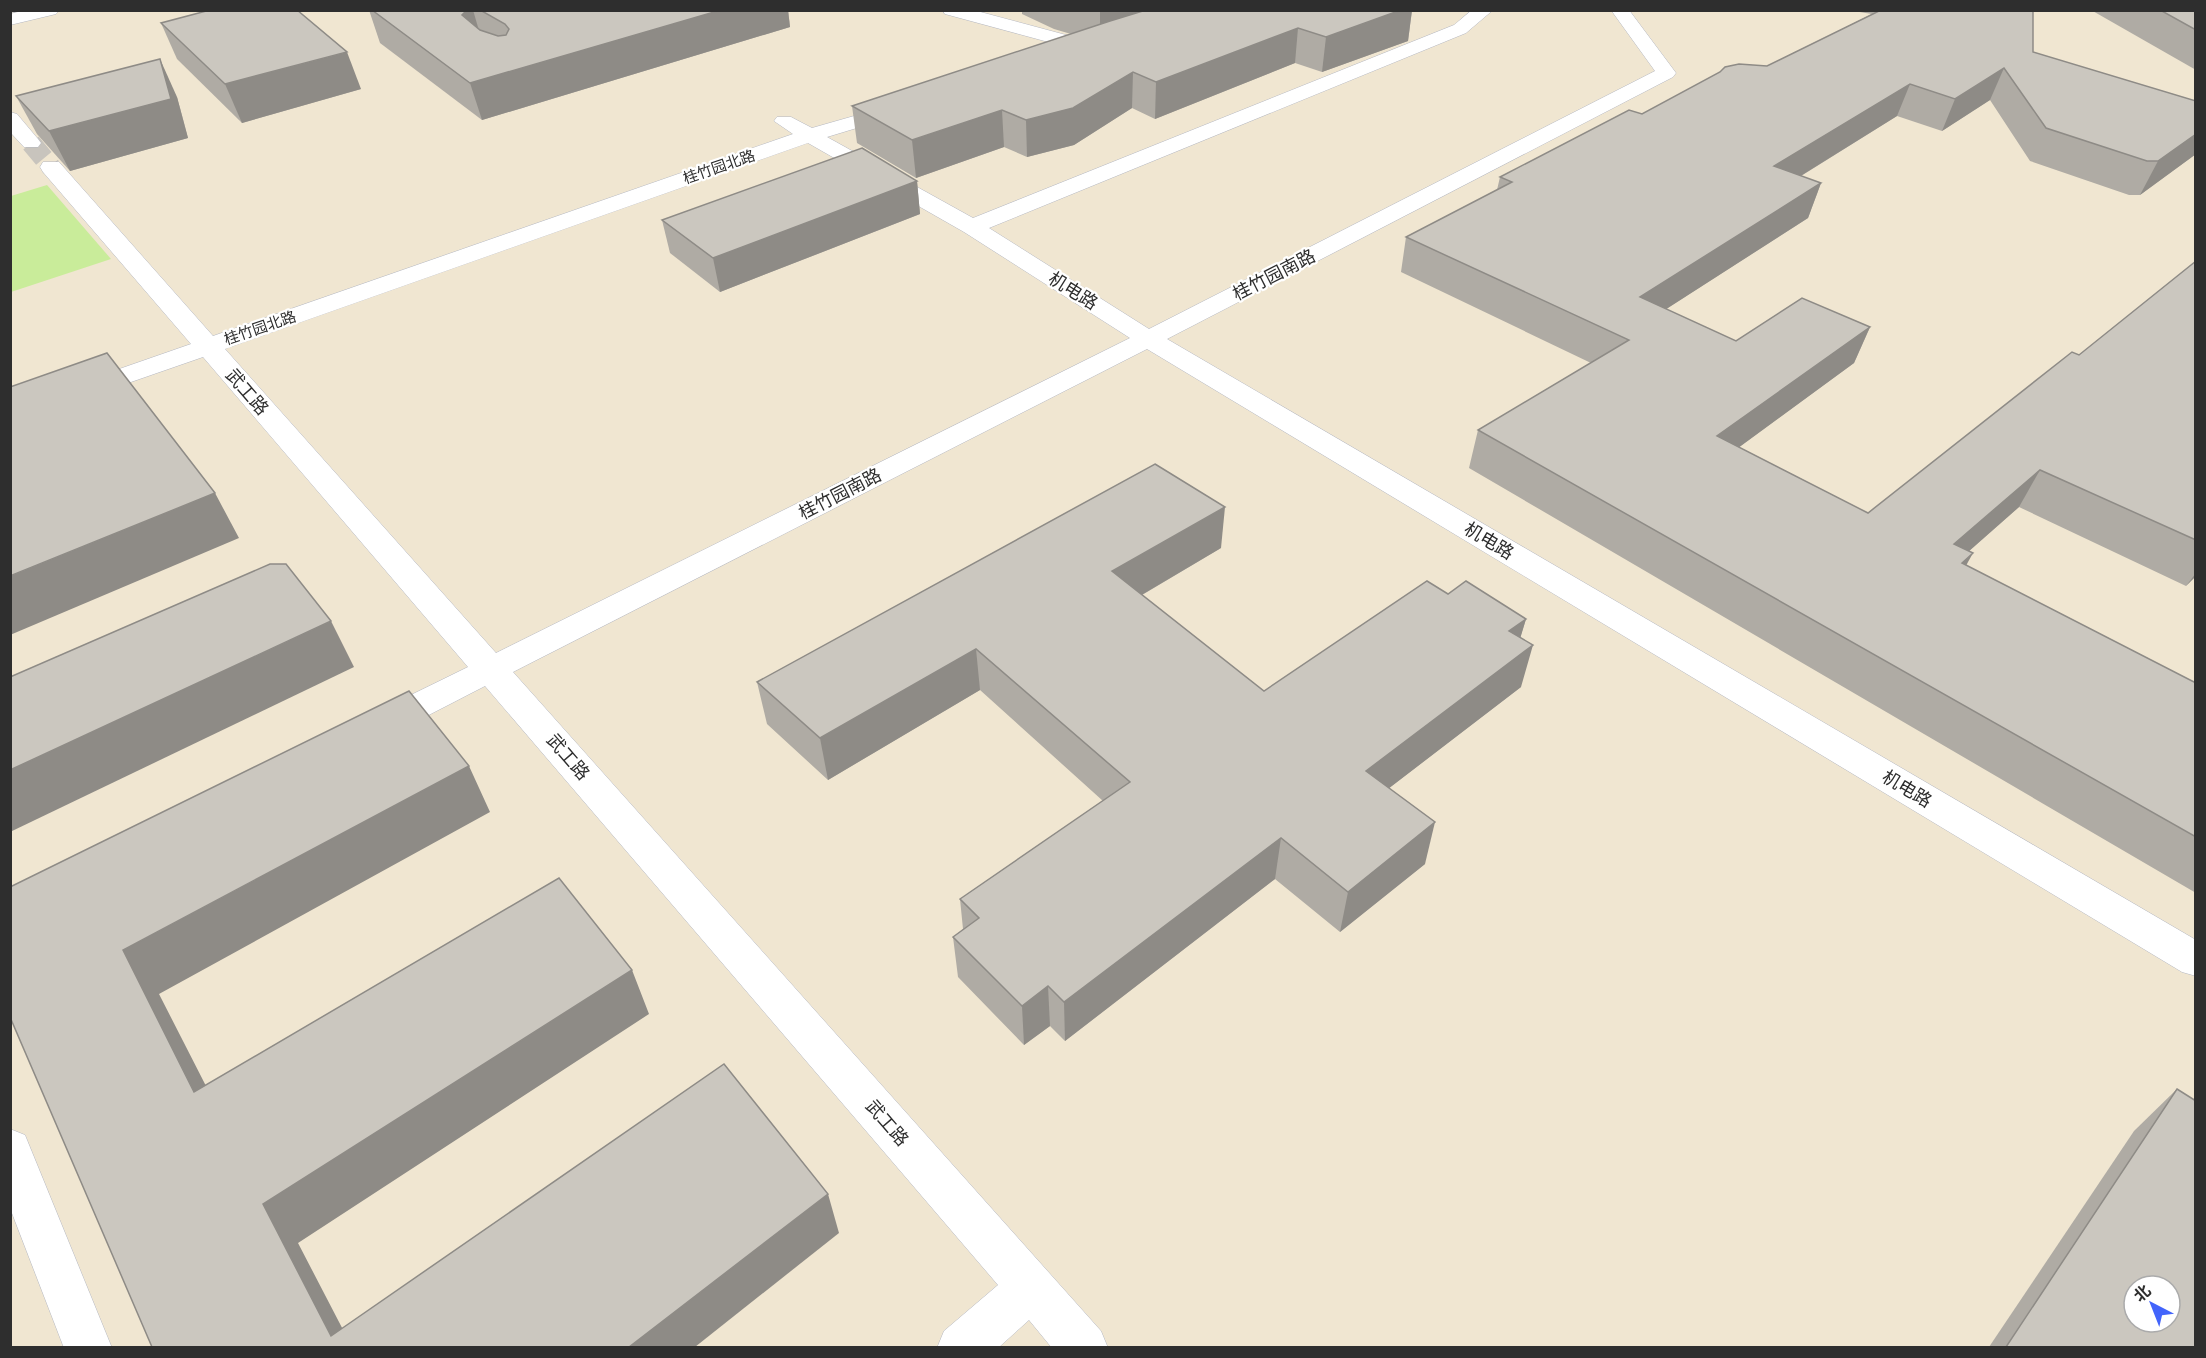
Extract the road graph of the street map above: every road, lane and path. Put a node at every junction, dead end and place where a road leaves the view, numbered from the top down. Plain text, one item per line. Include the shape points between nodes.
1 (50, 10) edge
2 (951, 10) edge
3 (1484, 10) edge
4 (1620, 10) edge
5 (10, 20) edge
6 (1124, 44) edge
7 (1101, 50) junction
8 (1067, 60) edge
9 (918, 104) edge
10 (10, 118) edge
11 (784, 121) dead end
12 (811, 135) junction
13 (972, 227) junction
14 (1148, 339) junction
15 (208, 346) junction
16 (10, 416) edge
17 (491, 670) junction
18 (352, 739) edge
19 (2196, 960) edge
20 (10, 1149) edge
21 (1031, 1287) junction
22 (88, 1347) edge
23 (961, 1347) edge
24 (1084, 1347) edge

1 - 5 street
2 - 7 street
3 - 13 street via 1460,29
4 - 14 street, 桂竹园南路 via 1666,73
6 - 7 street
7 - 8 street
9 - 12 street, 桂竹园北路
10 - 15 street, 武工路
11 - 12 street, 机电路
12 - 13 street, 机电路
12 - 15 street, 桂竹园北路
13 - 14 street, 机电路
14 - 17 street, 桂竹园南路
14 - 19 street, 机电路
15 - 16 street, 桂竹园北路
15 - 17 street, 武工路
17 - 18 street, 桂竹园南路
17 - 21 street, 武工路
20 - 22 street
21 - 23 street
21 - 24 street, 武工路

